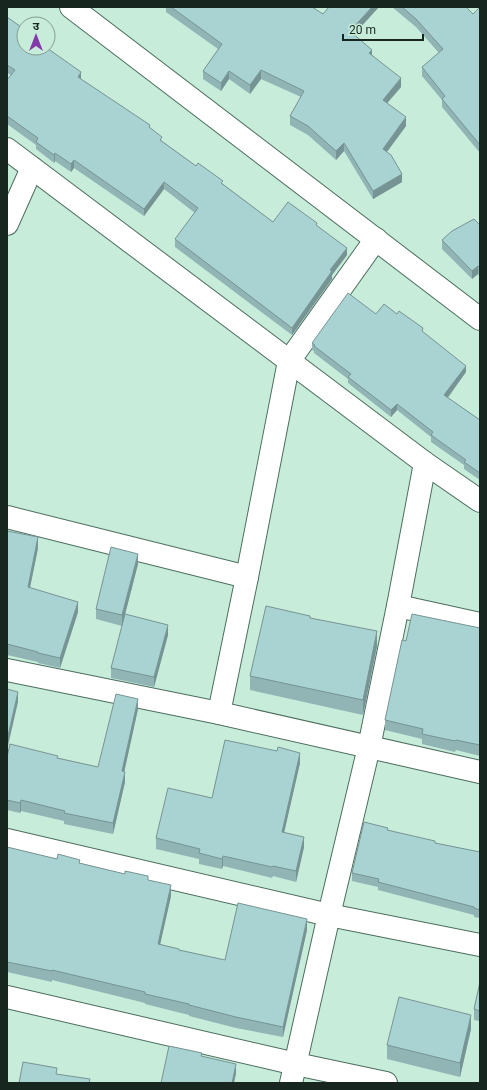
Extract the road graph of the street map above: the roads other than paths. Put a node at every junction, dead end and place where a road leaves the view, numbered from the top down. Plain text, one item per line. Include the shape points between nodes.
1 (70, 7) edge
2 (7, 149) edge
3 (32, 168) junction
4 (7, 224) edge
5 (376, 239) junction
6 (480, 318) edge
7 (289, 361) junction
8 (425, 463) junction
9 (480, 501) edge
10 (7, 517) edge
11 (247, 577) junction
12 (398, 606) junction
13 (480, 624) edge
14 (7, 670) edge
15 (219, 713) junction
16 (369, 747) junction
17 (480, 772) edge
18 (7, 840) edge
19 (329, 915) junction
20 (480, 945) edge
21 (7, 997) edge
22 (294, 1074) edge
23 (386, 1083) edge

1 - 5 street
2 - 3 street
3 - 4 street
3 - 7 street
5 - 6 street
5 - 7 street
7 - 8 street
7 - 11 street
8 - 9 street
8 - 12 street
10 - 11 street
11 - 15 street
12 - 13 street
12 - 16 street
14 - 15 street
15 - 16 street
16 - 17 street
16 - 19 street
18 - 19 street
19 - 20 street
19 - 22 street
21 - 22 street
22 - 23 street

